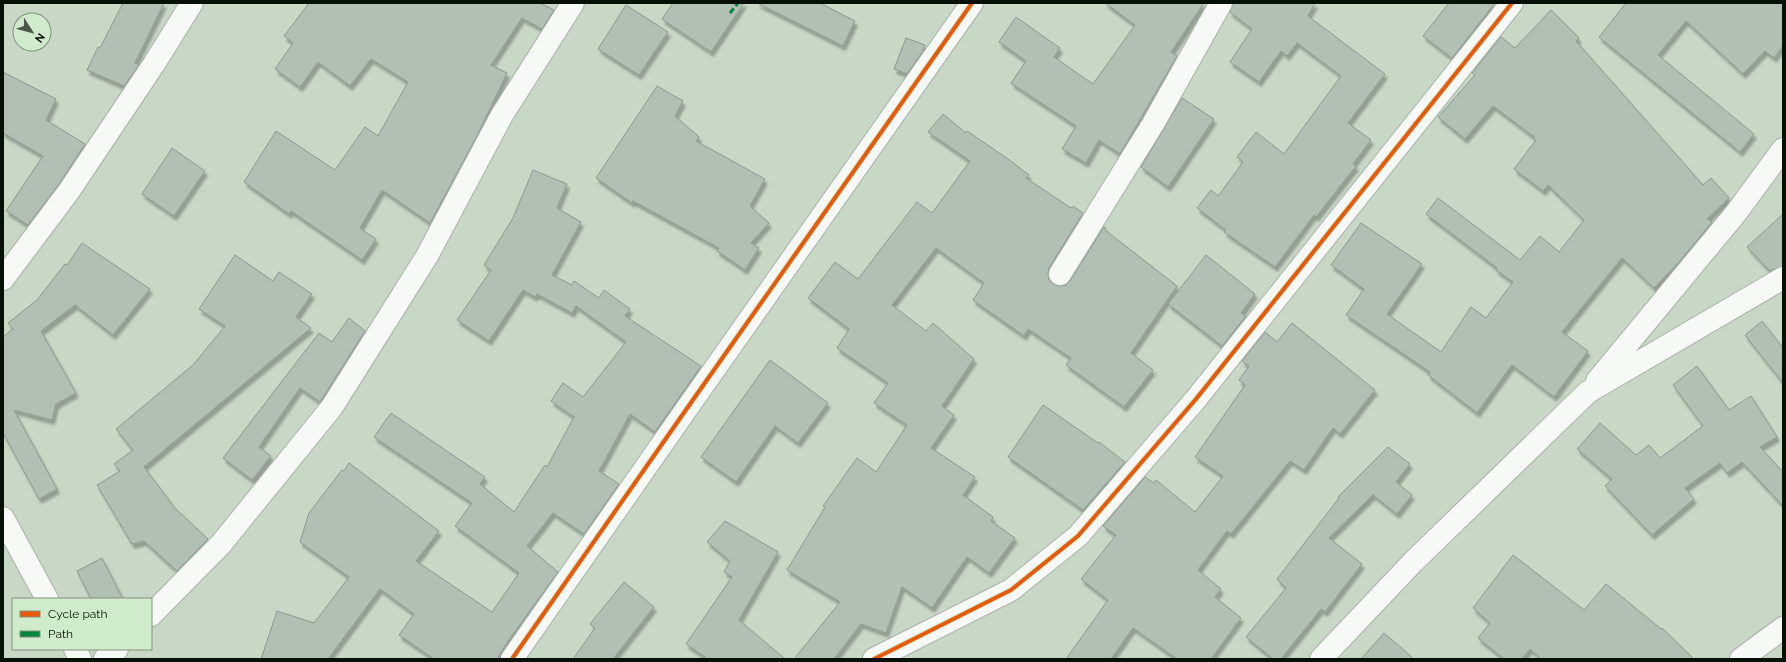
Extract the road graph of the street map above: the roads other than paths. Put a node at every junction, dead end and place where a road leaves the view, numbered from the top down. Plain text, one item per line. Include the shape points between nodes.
1 (192, 3) edge
2 (573, 3) edge
3 (972, 3) edge
4 (1221, 3) edge
5 (1512, 3) edge
6 (1783, 149) edge
7 (1060, 274) dead end
8 (1783, 278) edge
9 (3, 279) edge
10 (1588, 392) junction
11 (3, 518) edge
12 (46, 598) edge
13 (152, 614) edge
14 (1783, 628) edge
15 (76, 650) edge
16 (116, 650) edge
17 (122, 650) edge
18 (80, 659) edge
19 (105, 659) edge
20 (130, 659) edge
21 (512, 659) edge
22 (874, 659) edge
23 (1321, 659) edge
24 (1741, 659) edge

1 - 9 street via 69,191
2 - 13 street via 502,115 428,256 332,407 221,544
3 - 21 street
4 - 7 street via 1153,124
5 - 22 street via 1201,393 1078,536 1011,590
6 - 10 street via 1736,213
8 - 10 street
10 - 23 street via 1413,562
11 - 12 street
14 - 24 street
15 - 18 street
16 - 19 street
17 - 20 street

